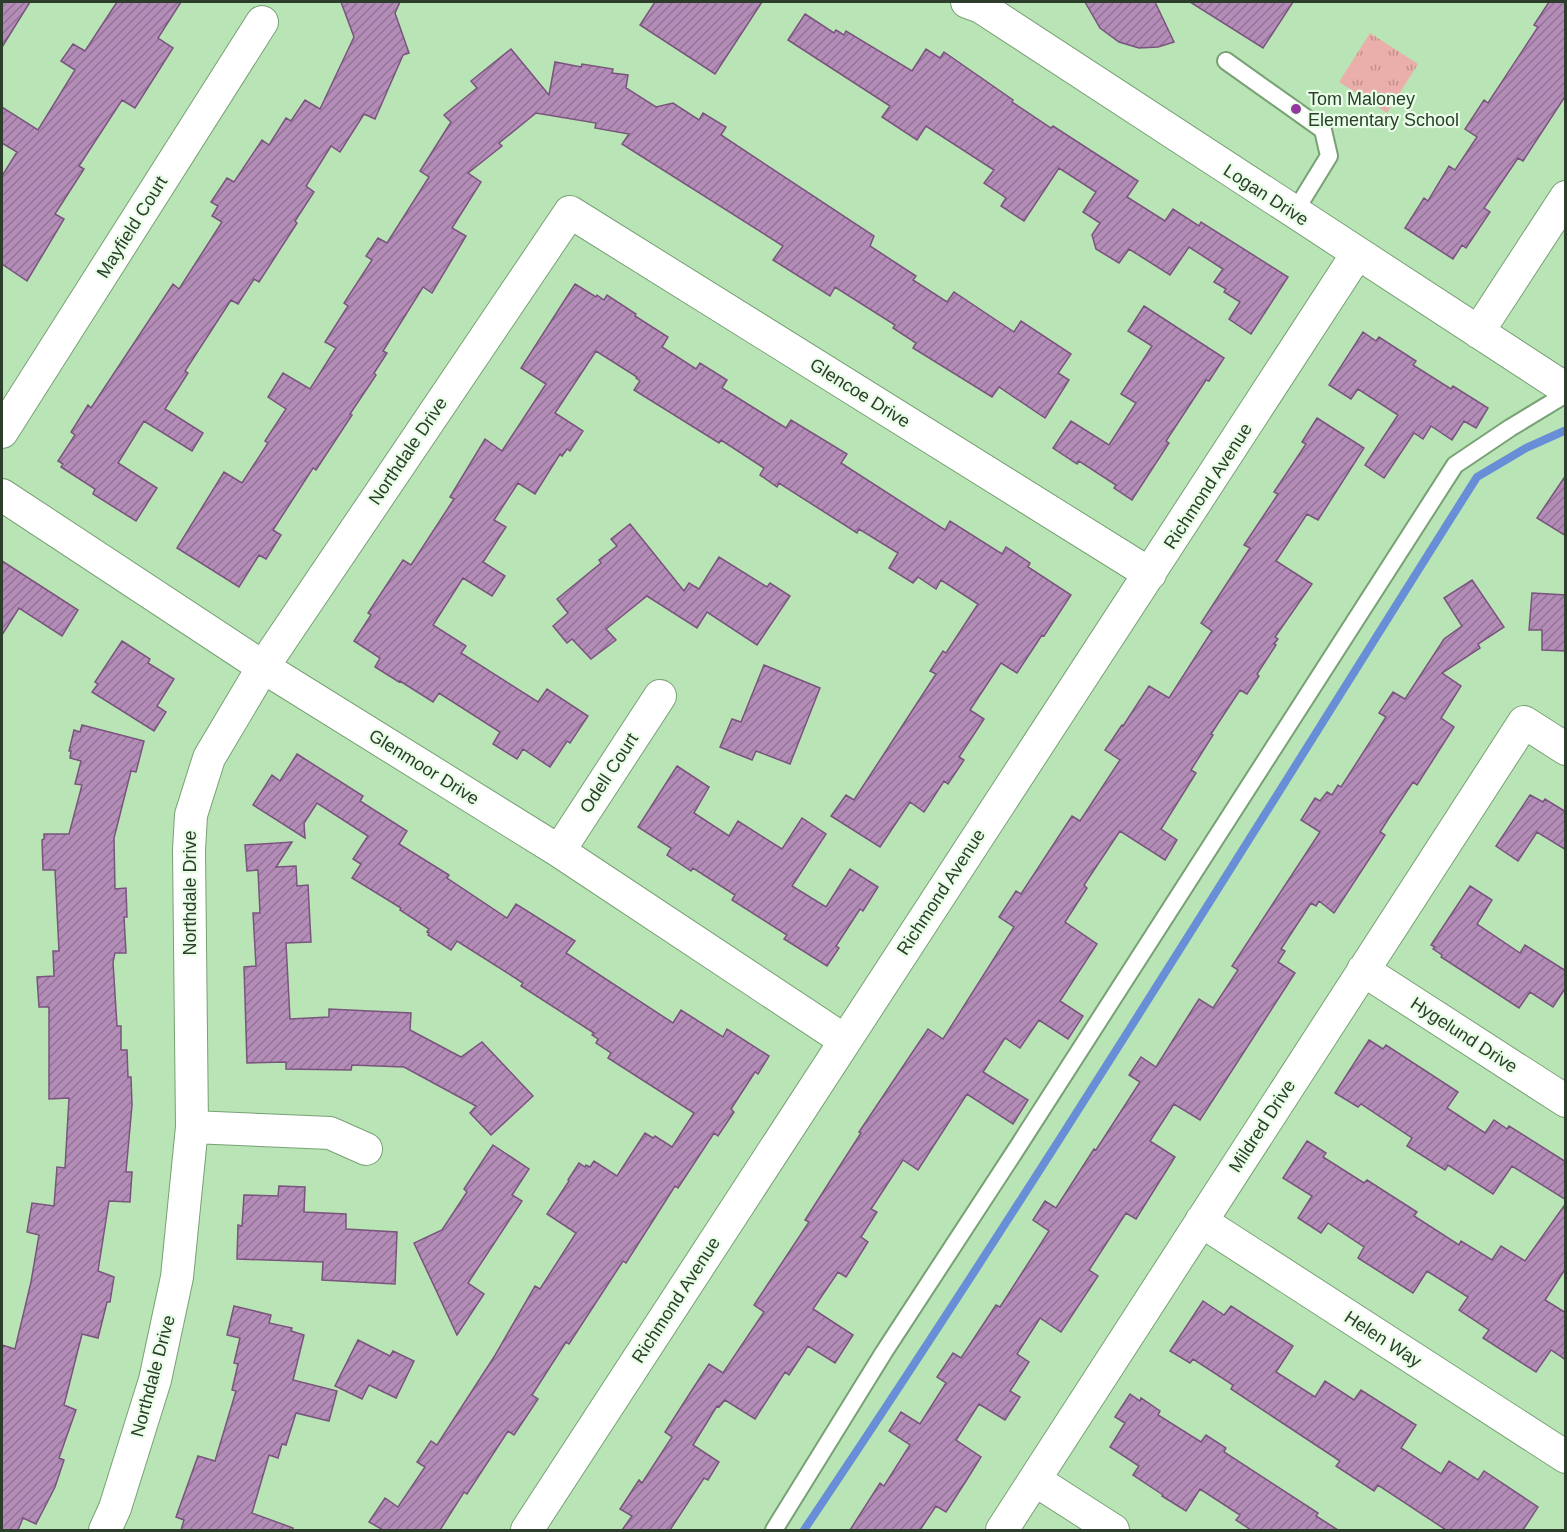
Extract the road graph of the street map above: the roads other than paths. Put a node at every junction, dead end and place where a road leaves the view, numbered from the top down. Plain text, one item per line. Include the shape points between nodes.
1 (967, 2) edge
2 (262, 22) dead end
3 (1226, 61) dead end
4 (1566, 197) edge
5 (570, 212) joint
6 (1294, 213) junction
7 (1357, 254) junction
8 (1478, 332) junction
9 (1566, 391) edge
10 (2, 432) edge
11 (2, 495) edge
12 (1150, 574) junction
13 (263, 667) junction
14 (660, 696) dead end
15 (1566, 749) edge
16 (559, 851) junction
17 (1364, 970) junction
18 (844, 1040) junction
19 (1566, 1101) edge
20 (192, 1127) junction
21 (366, 1149) dead end
22 (1201, 1221) junction
23 (1566, 1457) edge
24 (1035, 1480) junction
25 (105, 1530) edge
26 (527, 1530) edge
27 (774, 1530) edge
28 (1002, 1530) edge
29 (1113, 1530) edge

1 - 6 street, Logan Drive via 981,7
2 - 10 street, Mayfield Court
3 - 6 lane via 1323,130 1329,156
4 - 8 street
5 - 12 street, Glencoe Drive
5 - 13 street, Northdale Drive
6 - 7 street, Logan Drive
7 - 8 street, Logan Drive
7 - 12 street, Richmond Avenue
8 - 9 street, Logan Drive
9 - 27 lane via 1455,465 884,1352
11 - 13 street, Glenmoor Drive
12 - 18 street, Richmond Avenue
13 - 16 street, Glenmoor Drive
13 - 20 street, Northdale Drive via 209,758 191,814
14 - 16 street, Odell Court
15 - 17 street, Mildred Drive via 1524,722
16 - 18 street, Glenmoor Drive
17 - 19 street, Hygelund Drive
17 - 22 street, Mildred Drive
18 - 26 street, Richmond Avenue
20 - 21 street via 330,1132
20 - 25 street, Northdale Drive via 177,1277 158,1368
22 - 23 street, Helen Way
22 - 24 street, Mildred Drive
24 - 28 street, Mildred Drive
24 - 29 street

